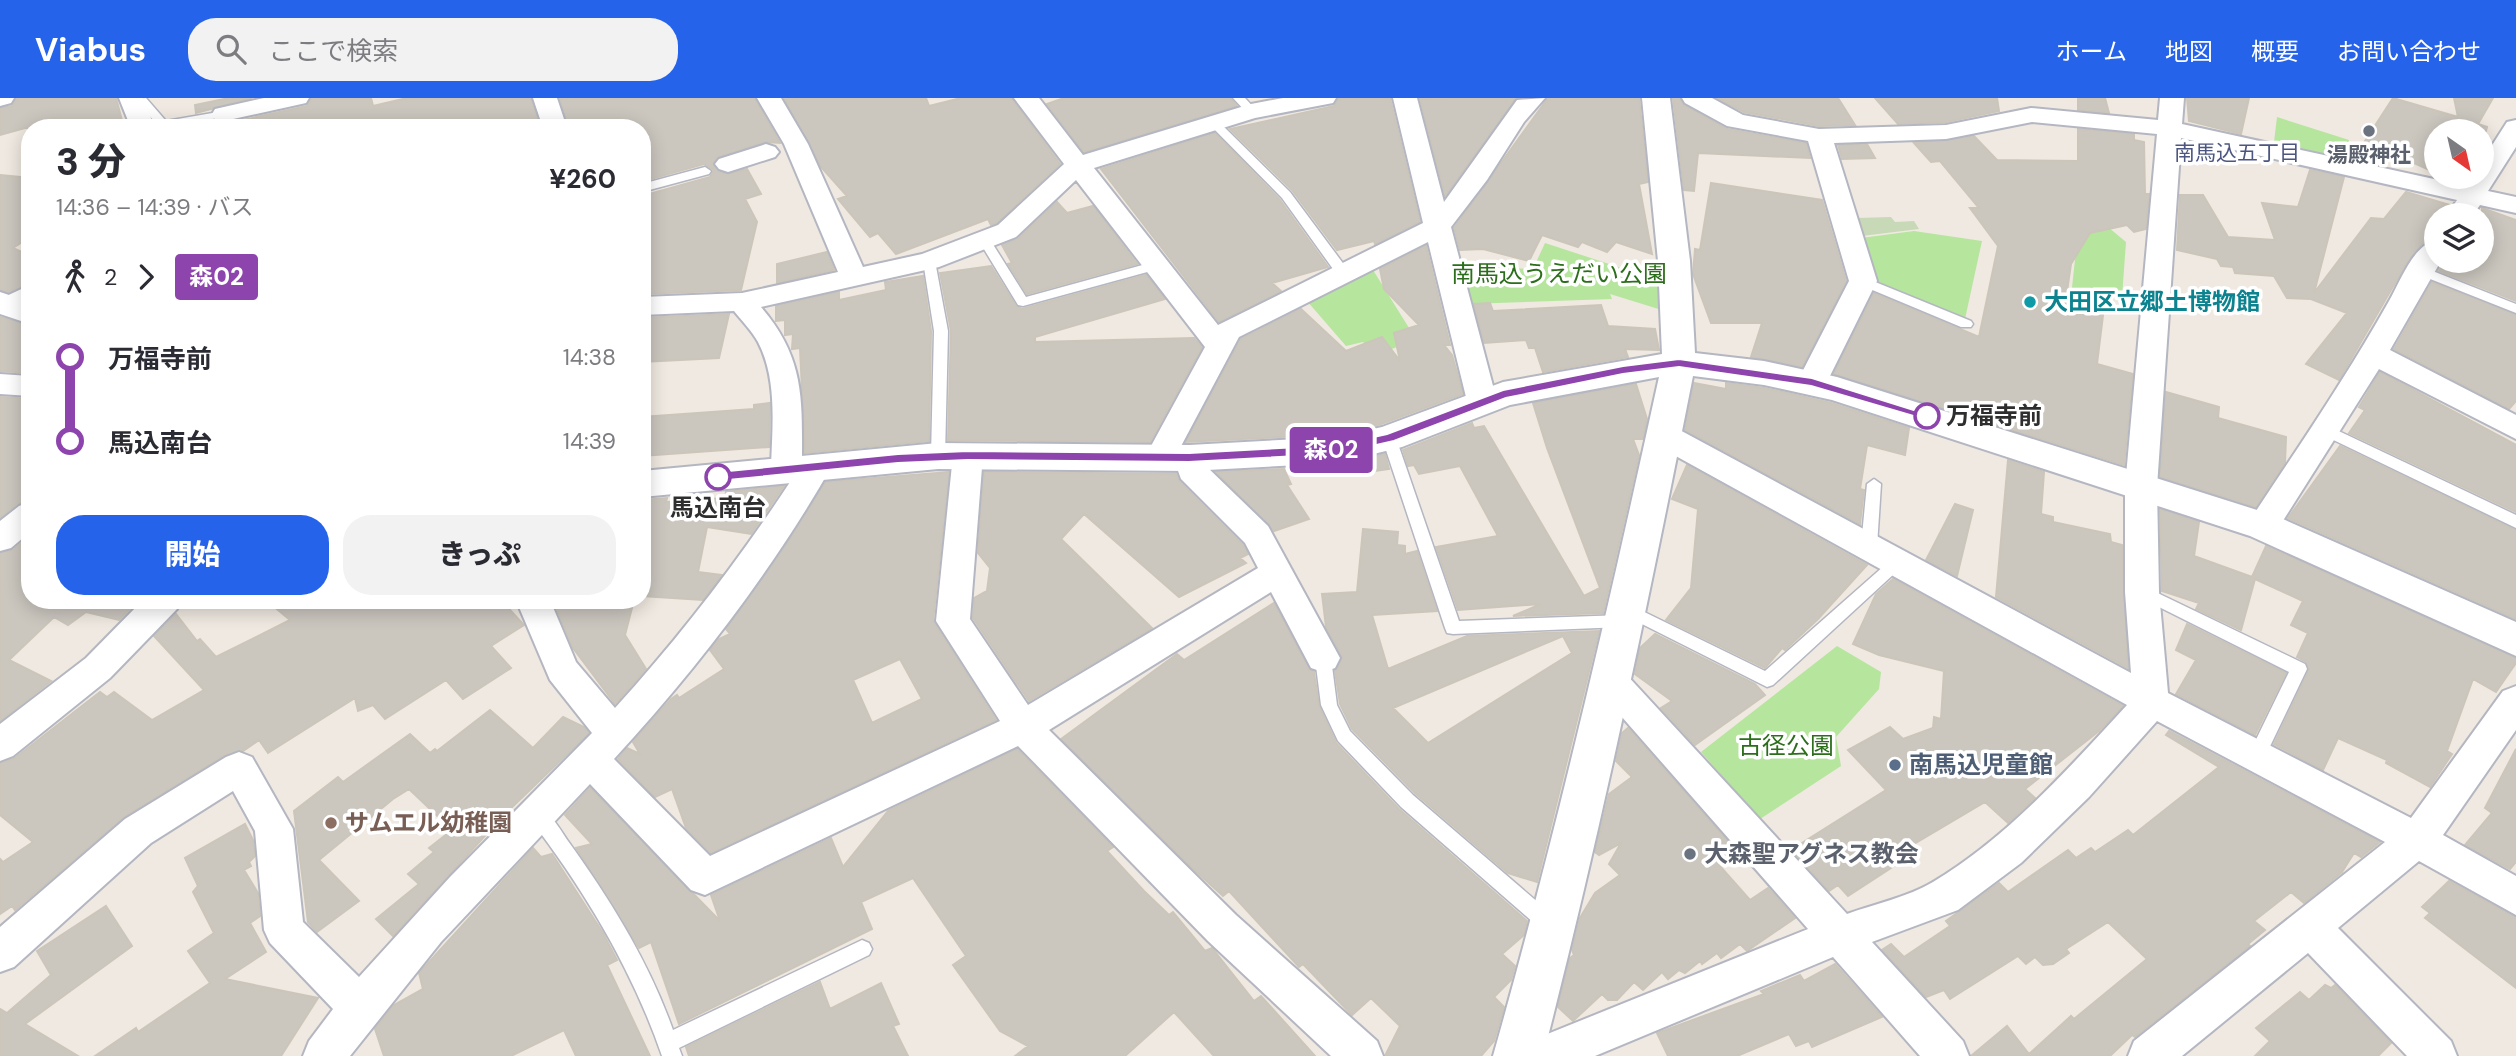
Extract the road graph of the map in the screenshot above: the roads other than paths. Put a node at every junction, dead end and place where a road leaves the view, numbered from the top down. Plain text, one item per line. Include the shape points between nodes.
1 (297, 98) edge
2 (545, 98) edge
3 (769, 98) edge
4 (1026, 98) edge
5 (1324, 98) edge
6 (1405, 98) edge
7 (1533, 98) edge
8 (1656, 98) edge
9 (1694, 98) edge
10 (2172, 98) edge
11 (137, 99) edge
12 (1245, 104) edge
13 (2024, 107) edge
14 (224, 114) joint
15 (141, 119) edge
16 (157, 119) edge
17 (196, 119) edge
18 (546, 119) edge
19 (1214, 123) junction
20 (2516, 127) edge
21 (2168, 128) junction
22 (1819, 136) junction
23 (766, 152) dead end
24 (1079, 164) junction
25 (717, 167) joint
26 (651, 185) edge
27 (2460, 203) edge
28 (2469, 203) edge
29 (2494, 205) edge
30 (2516, 205) edge
31 (1438, 226) junction
32 (985, 241) junction
33 (929, 261) junction
34 (1157, 265) junction
35 (2424, 266) edge
36 (1343, 273) junction
37 (2453, 273) edge
38 (855, 279) junction
39 (1863, 281) junction
40 (742, 302) junction
41 (651, 306) edge
42 (2516, 309) edge
43 (1966, 324) dead end
44 (1219, 346) junction
45 (2374, 354) junction
46 (1679, 363) junction
47 (1812, 382) junction
48 (0, 384) edge
49 (21, 385) edge
50 (1482, 401) junction
51 (2515, 426) edge
52 (2326, 430) junction
53 (1665, 436) junction
54 (1389, 438) junction
55 (953, 456) junction
56 (1174, 457) junction
57 (802, 468) junction
58 (651, 483) edge
59 (1874, 484) dead end
60 (2141, 487) junction
61 (21, 522) edge
62 (2516, 522) edge
63 (2263, 526) junction
64 (0, 539) edge
65 (1868, 546) junction
66 (1899, 562) junction
67 (1276, 573) junction
68 (2143, 592) junction
69 (155, 609) edge
70 (537, 609) edge
71 (1627, 616) junction
72 (2516, 640) edge
73 (1323, 658) joint
74 (1612, 682) junction
75 (2151, 701) junction
76 (2516, 701) edge
77 (1023, 727) junction
78 (0, 745) edge
79 (602, 746) junction
80 (2257, 756) junction
81 (536, 813) junction
82 (2417, 840) junction
83 (2515, 893) edge
84 (1553, 927) junction
85 (2310, 927) junction
86 (1838, 936) junction
87 (862, 949) dead end
88 (0, 953) edge
89 (359, 1006) junction
90 (670, 1049) edge
91 (324, 1056) edge
92 (1362, 1056) edge
93 (1518, 1056) edge
94 (1545, 1056) edge
95 (1948, 1056) edge
96 (2149, 1056) edge
97 (2436, 1056) edge

1 - 14 street
2 - 18 street
3 - 38 street via 796,144
4 - 24 street
5 - 12 street
6 - 31 street
7 - 31 street via 1511,117 1466,193
8 - 46 street via 1674,261
9 - 22 street via 1746,124
10 - 21 street
11 - 15 street
11 - 16 lane
12 - 19 street
13 - 21 street
13 - 22 street via 1998,124 1946,132
14 - 17 lane
19 - 24 street
19 - 36 lane via 1286,195
20 - 28 street
21 - 27 street
21 - 60 street
22 - 39 street
23 - 25 street
24 - 32 street via 1007,231
24 - 34 street
25 - 26 lane
29 - 30 street
31 - 36 street
31 - 50 street
32 - 33 street
32 - 34 lane via 1023,302
33 - 38 street
33 - 55 lane
34 - 44 street
35 - 45 street
36 - 44 street via 1228,331
37 - 42 lane
38 - 40 street
39 - 43 lane
39 - 47 street
40 - 41 street
40 - 57 street via 772,340 782,363
44 - 56 street
45 - 51 street
45 - 52 street
46 - 47 street
46 - 50 street via 1598,374
46 - 53 street
47 - 60 street
48 - 49 street
50 - 54 street
52 - 62 lane
52 - 63 street
53 - 65 street
53 - 71 street
54 - 56 street via 1318,452
54 - 71 lane via 1453,628
55 - 56 street
55 - 57 street
55 - 77 street via 953,621
56 - 67 street via 1257,535
57 - 58 street
57 - 79 street via 698,636
59 - 65 lane
60 - 63 street
60 - 68 street
61 - 64 street
63 - 72 street
65 - 66 street
66 - 71 lane via 1767,680
66 - 75 street
67 - 73 street
67 - 77 street
68 - 75 street
68 - 80 lane via 2299,669
69 - 78 street via 98,668
70 - 79 street
71 - 74 street
73 - 84 lane via 1329,705 1344,736 1406,801
74 - 84 street
74 - 86 street
75 - 80 street
75 - 86 street via 2076,786 2007,851 1944,897
76 - 82 street
77 - 79 street via 705,877
77 - 92 street via 1222,928
79 - 81 street
80 - 82 street
81 - 89 street via 448,903
81 - 90 lane via 568,853 622,946
82 - 83 street
82 - 85 street
84 - 93 street
85 - 96 street
85 - 97 street
86 - 94 street
86 - 95 street
87 - 90 lane
88 - 89 street via 138,831 239,768 274,829 284,930
89 - 91 street

